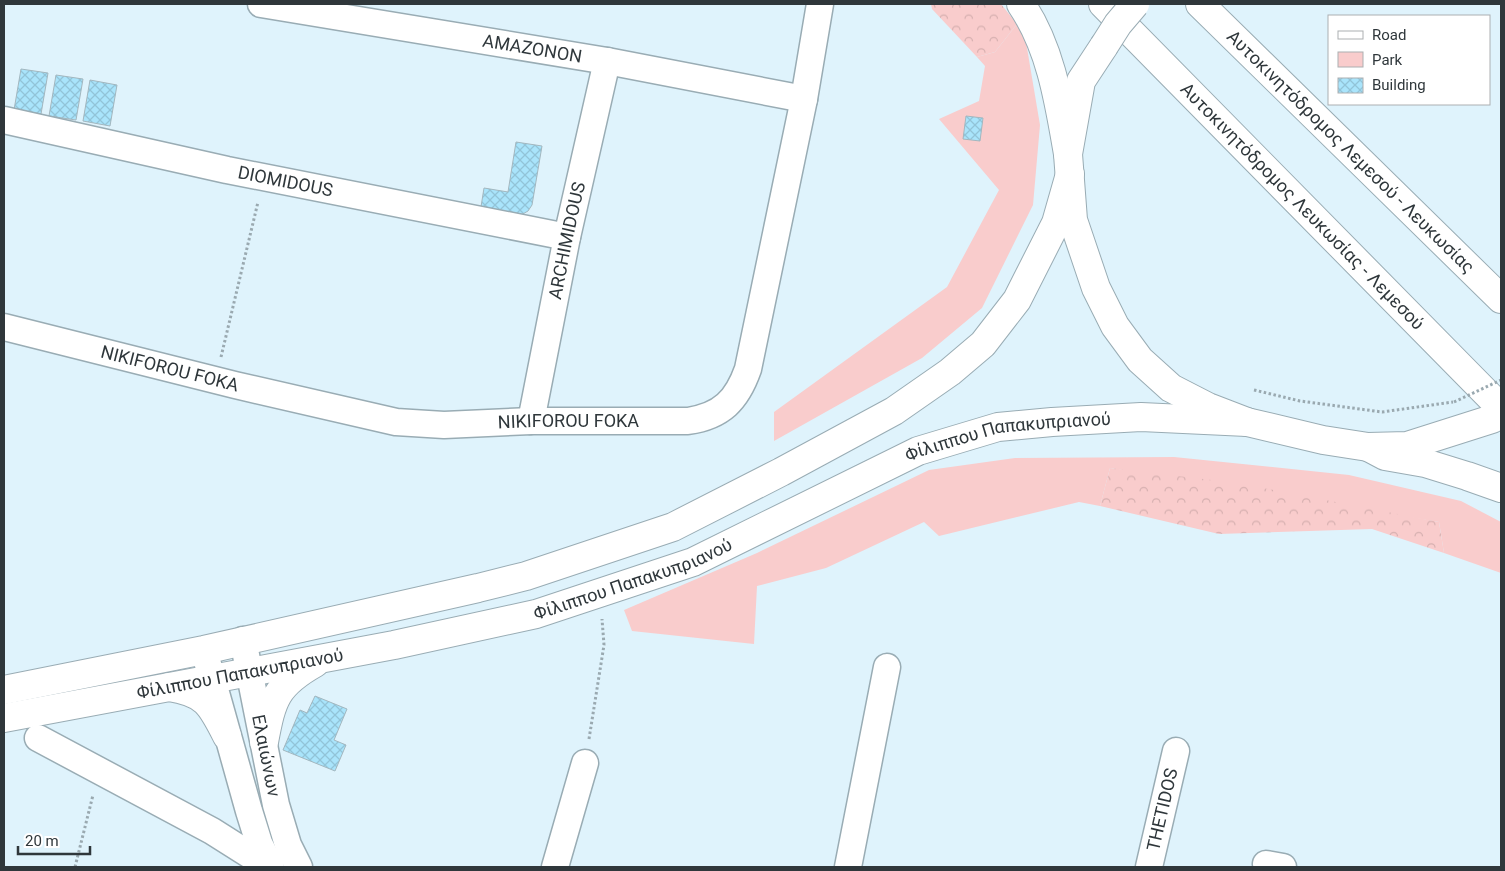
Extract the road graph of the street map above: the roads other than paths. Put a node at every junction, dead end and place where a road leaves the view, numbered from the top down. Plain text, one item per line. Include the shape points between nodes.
1 (261, 4) edge
2 (820, 4) edge
3 (1021, 4) edge
4 (1103, 4) edge
5 (1135, 4) edge
6 (1200, 4) edge
7 (606, 61) junction
8 (804, 99) junction
9 (4, 120) edge
10 (1069, 164) junction
11 (568, 237) junction
12 (1501, 299) edge
13 (4, 328) edge
14 (1498, 414) edge
15 (531, 421) junction
16 (1247, 422) junction
17 (1368, 447) junction
18 (1501, 488) edge
19 (243, 640) junction
20 (204, 650) junction
21 (325, 657) junction
22 (887, 667) dead end
23 (249, 672) junction
24 (211, 679) junction
25 (168, 687) junction
26 (4, 690) edge
27 (4, 718) edge
28 (227, 736) junction
29 (38, 738) dead end
30 (264, 742) junction
31 (1176, 752) dead end
32 (585, 763) road end
33 (270, 867) edge
34 (299, 867) edge
35 (555, 867) edge
36 (848, 867) edge
37 (1148, 867) edge

1 - 7 street, AMAZONON
2 - 8 street, NIKIFOROU FOKA
3 - 10 main road via 1044,48 1059,104
4 - 14 main road, Αυτοκινητόδρομος Λευκωσίας - Λεμεσού
5 - 10 main road, bridge via 1118,24 1082,81
6 - 12 main road, Αυτοκινητόδρομος Λεμεσού - Λευκωσίας
7 - 8 street, AMAZONON
7 - 11 street, ARCHIMIDOUS
8 - 15 street, NIKIFOROU FOKA via 748,369 735,397 708,417 688,421
9 - 11 street, DIOMIDOUS via 264,177
10 - 16 main road via 1073,220 1096,288 1116,326 1140,360 1171,388
10 - 19 main road, Φίλιππου Παπακυπριανού via 1056,223 1017,300 983,344 950,372 894,411 673,527 526,576
11 - 15 street, ARCHIMIDOUS
13 - 15 street, NIKIFOROU FOKA via 396,422 444,425
14 - 17 main road via 1407,446
16 - 17 main road
16 - 21 main road, Φίλιππου Παπακυπριανού via 1141,417 998,427 918,451 693,562 536,614
17 - 18 main road via 1385,456 1433,466
19 - 20 main road, Φίλιππου Παπακυπριανού
19 - 23 street, Ελαιώνων
20 - 24 street, Ελαιώνων
20 - 26 main road, Φίλιππου Παπακυπριανού
21 - 23 main road, Φίλιππου Παπακυπριανού
21 - 30 main road via 299,672 278,692 269,714
22 - 36 street
23 - 24 main road, Φίλιππου Παπακυπριανού
23 - 30 street, Ελαιώνων
24 - 25 main road, Φίλιππου Παπακυπριανού
24 - 28 street, Ελαιώνων
25 - 27 main road, Φίλιππου Παπακυπριανού
25 - 28 main road via 195,693 204,700 214,710
28 - 33 street, Ελαιώνων via 259,843
29 - 33 street
30 - 34 street, Ελαιώνων via 276,805 288,845
31 - 37 street, THETIDOS
32 - 35 street

